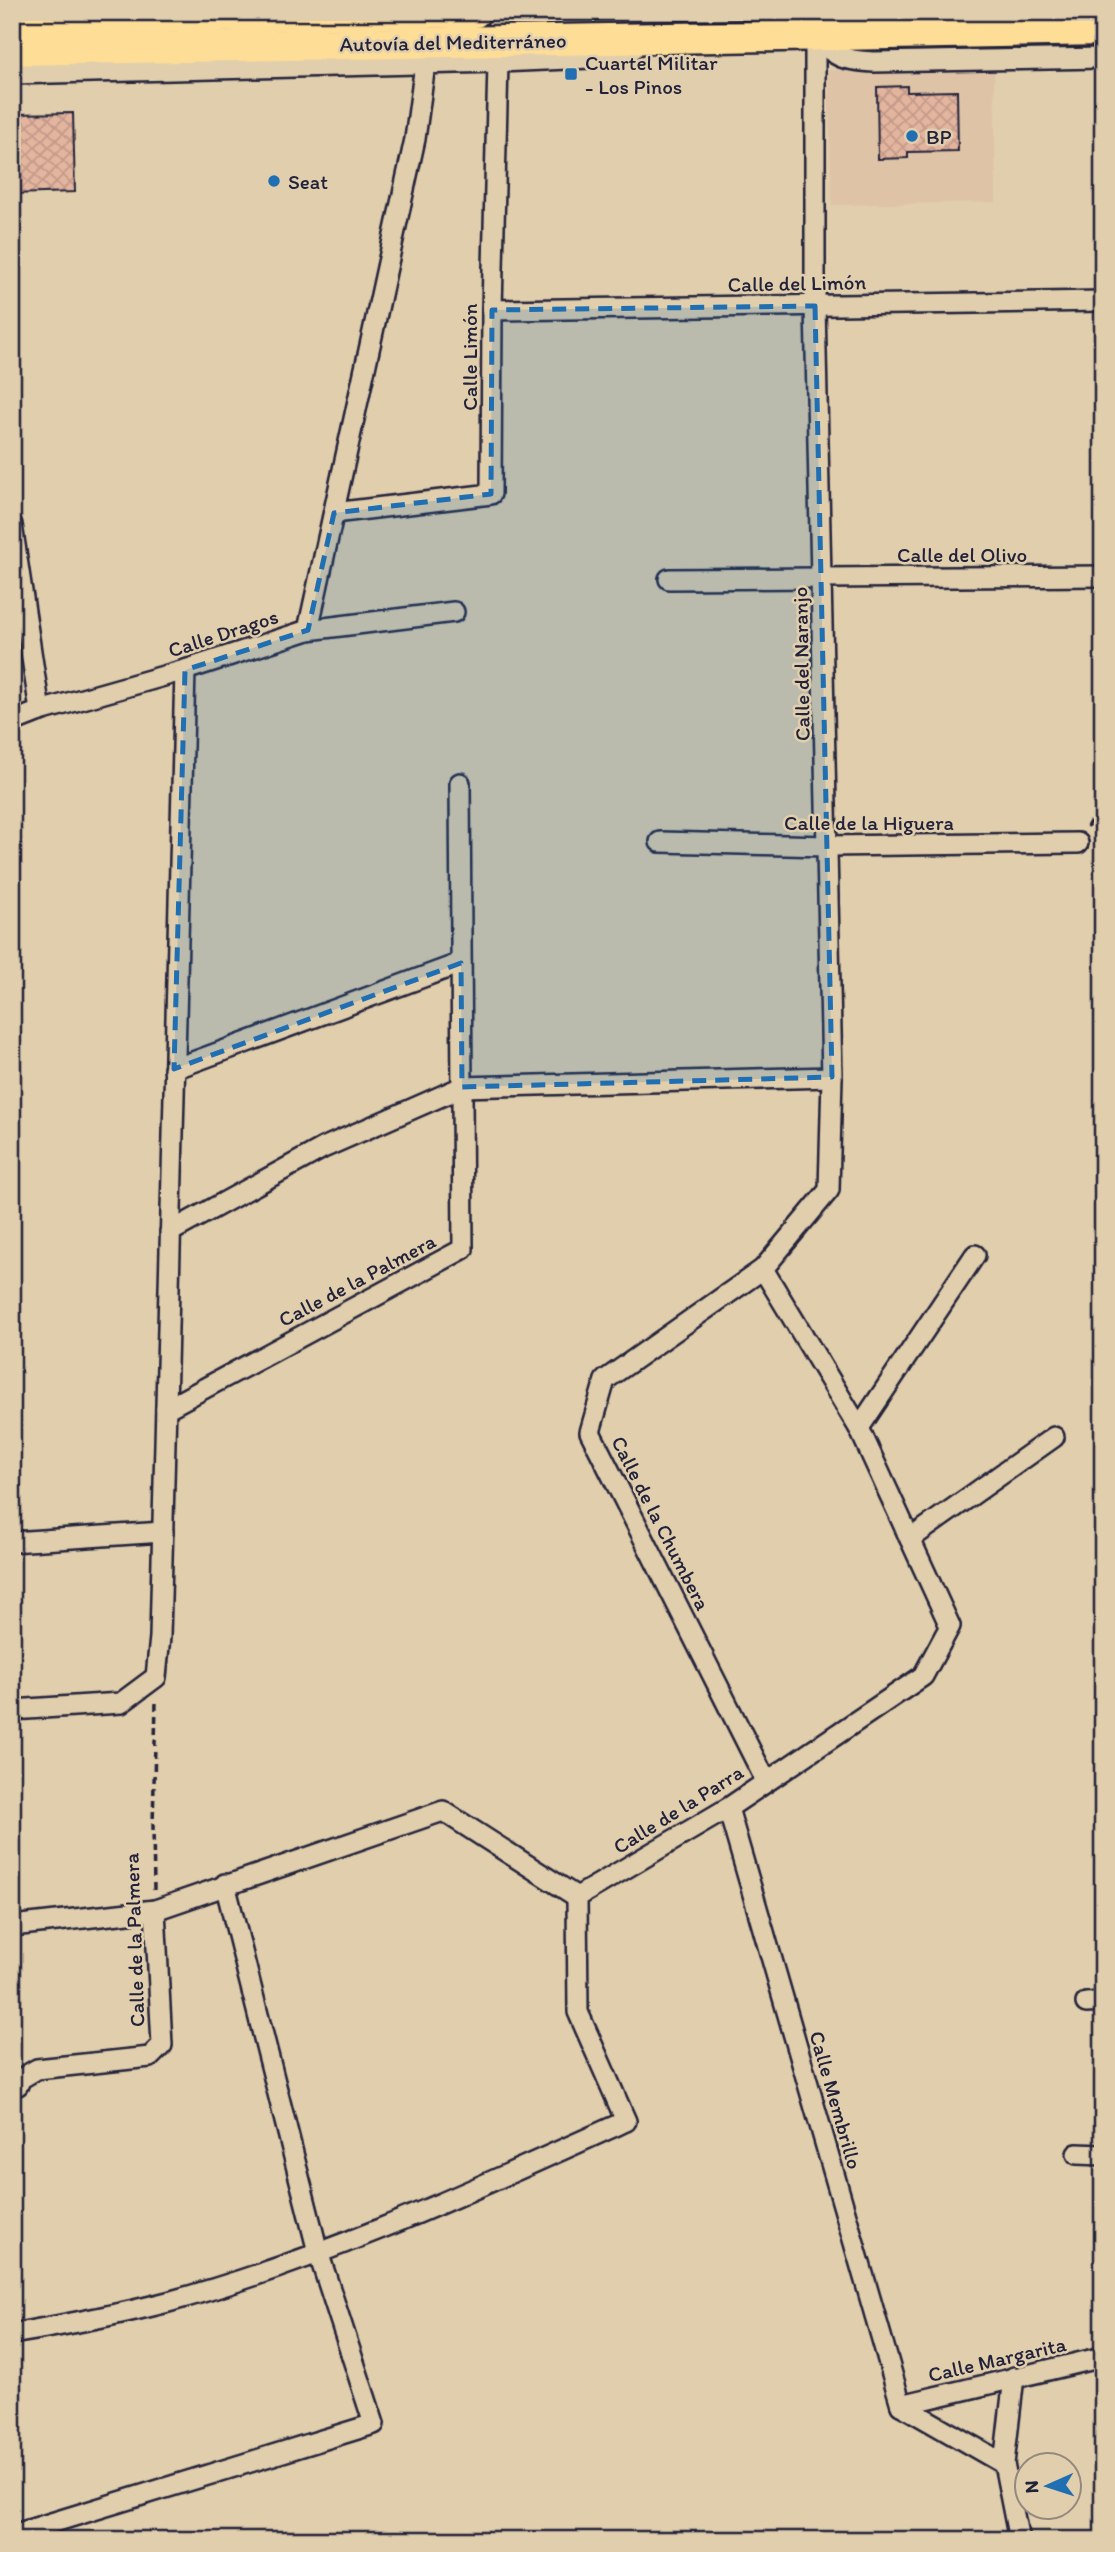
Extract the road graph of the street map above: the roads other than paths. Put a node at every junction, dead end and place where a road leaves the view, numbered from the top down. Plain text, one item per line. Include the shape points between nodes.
1 (475, 12) edge
2 (12, 21) edge
3 (1103, 30) edge
4 (815, 35) junction
5 (676, 37) junction
6 (12, 50) edge
7 (1103, 58) edge
8 (498, 62) junction
9 (425, 64) junction
10 (12, 74) edge
11 (1103, 301) edge
12 (815, 306) junction
13 (492, 310) junction
14 (334, 513) junction
15 (12, 525) edge
16 (1103, 576) edge
17 (822, 578) junction
18 (669, 579) dead end
19 (454, 612) dead end
20 (308, 630) junction
21 (185, 670) junction
22 (40, 712) junction
23 (12, 722) edge
24 (460, 783) dead end
25 (660, 842) dead end
26 (1078, 842) road end
27 (827, 846) junction
28 (461, 963) junction
29 (174, 1069) junction
30 (832, 1077) junction
31 (462, 1087) junction
32 (170, 1232) junction
33 (975, 1255) dead end
34 (763, 1269) junction
35 (166, 1409) junction
36 (859, 1428) junction
37 (1054, 1437) dead end
38 (163, 1532) junction
39 (910, 1539) junction
40 (12, 1542) edge
41 (12, 1710) edge
42 (766, 1781) junction
43 (728, 1808) junction
44 (225, 1884) junction
45 (577, 1896) junction
46 (155, 1910) junction
47 (12, 1926) edge
48 (18, 2085) dead end
49 (1077, 2154) dead end
50 (1103, 2155) edge
51 (318, 2252) junction
52 (12, 2334) edge
53 (1103, 2357) edge
54 (1014, 2377) junction
55 (901, 2405) junction
56 (1004, 2464) junction
57 (12, 2535) edge
58 (1019, 2540) edge

1 - 2 highway, Autovía del Mediterráneo
3 - 4 highway, Autovía del Mediterráneo
4 - 5 highway, Autovía del Mediterráneo
4 - 7 street via 845,60 864,62
4 - 12 street, Calle del Naranjo
5 - 6 highway, Autovía del Mediterráneo
5 - 8 street via 591,58
8 - 9 street
8 - 13 street, Calle Limón
9 - 10 street
9 - 14 street via 415,139
11 - 12 street, Calle del Limón
12 - 13 street, Calle del Limón
12 - 17 street, Calle del Naranjo
13 - 14 street, Calle Limón via 491,494
14 - 20 street
15 - 22 street
16 - 17 street, Calle del Olivo
17 - 18 street, Calle del Olivo
17 - 27 street, Calle del Naranjo
19 - 20 street, Calle Dragos
20 - 21 street, Calle Dragos
21 - 22 street, Calle Dragos
21 - 29 street
22 - 23 street, Calle Dragos
24 - 28 street, Calle de la Palmera
25 - 27 street, Calle de la Higuera
26 - 27 street, Calle de la Higuera
27 - 30 street, Calle del Naranjo
28 - 29 street
28 - 31 street, Calle de la Palmera
29 - 32 street
30 - 31 street
30 - 34 street, Calle del Naranjo via 829,1190
31 - 32 street via 323,1148
31 - 35 street, Calle de la Palmera via 463,1249
32 - 35 street
33 - 36 street
34 - 36 street, Calle de la Parra
34 - 42 street, Calle de la Chumbera via 605,1380 590,1432
35 - 38 street
36 - 39 street, Calle de la Parra
37 - 39 street
38 - 40 street
38 - 41 street via 156,1677 121,1703
39 - 42 street, Calle de la Parra via 950,1626 923,1676
42 - 43 street, Calle de la Parra
43 - 45 street, Calle de la Parra
43 - 55 street, Calle Membrillo
44 - 45 street via 443,1811
44 - 46 street
44 - 51 street
45 - 51 street via 578,2012 626,2121 468,2193
46 - 47 street
46 - 48 street, Calle de la Palmera via 159,2050 150,2057 37,2069
49 - 50 street
51 - 52 street via 168,2302
51 - 57 street via 374,2424
53 - 54 street, Calle Margarita
54 - 55 street, Calle Margarita
54 - 56 street
55 - 56 street
56 - 58 street

